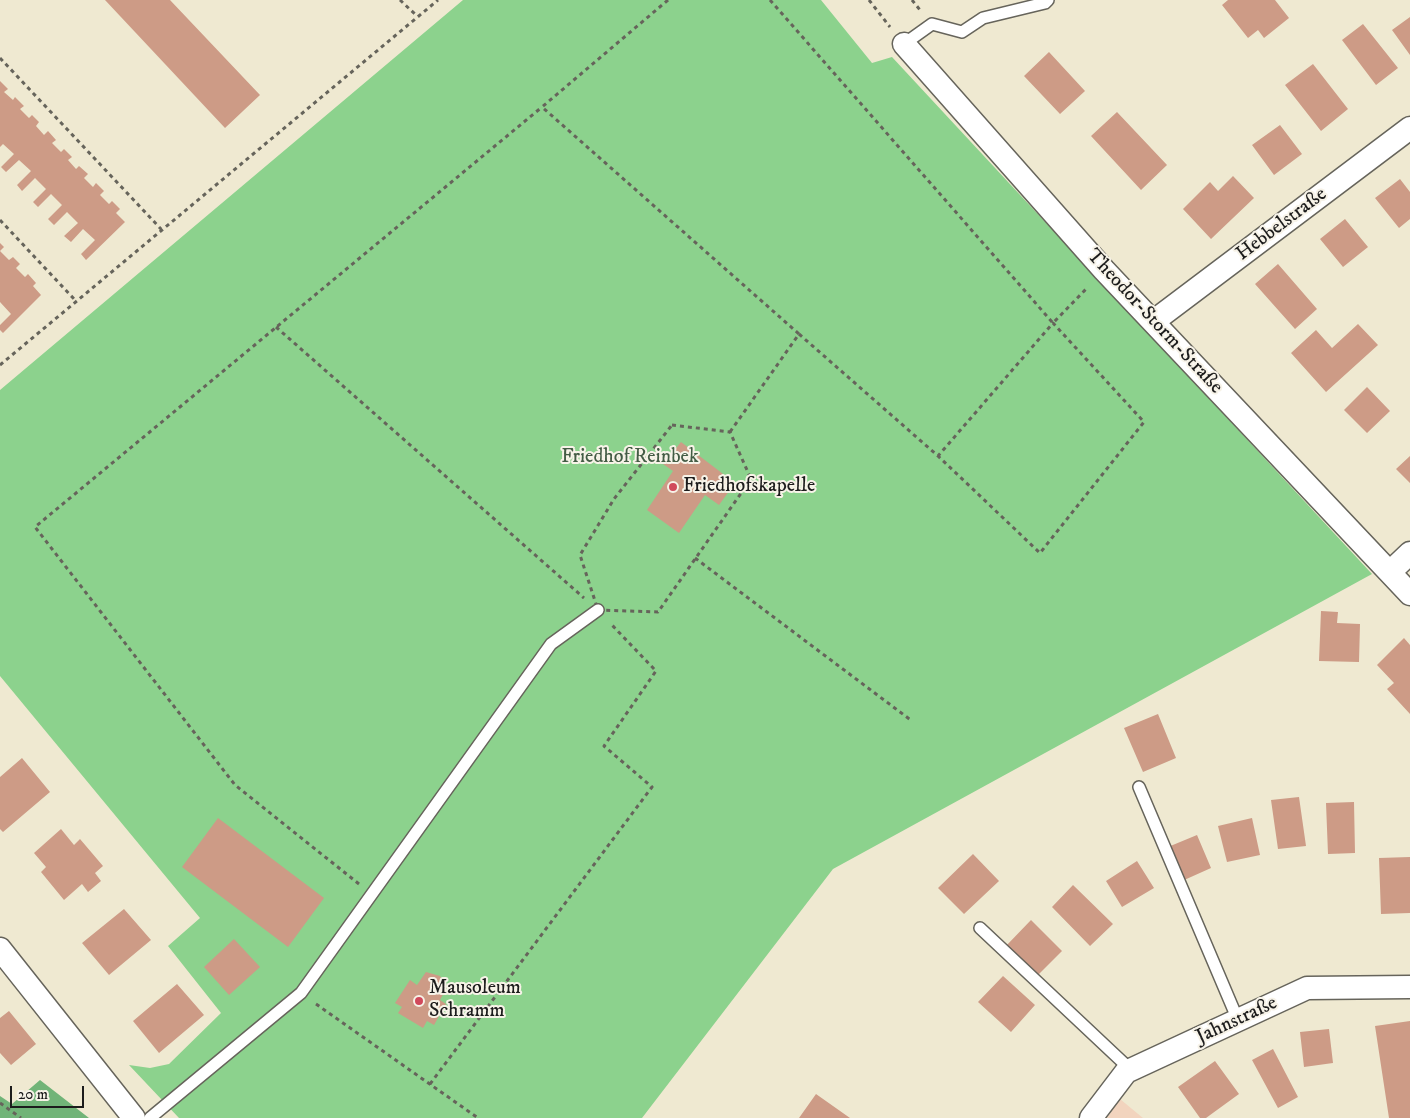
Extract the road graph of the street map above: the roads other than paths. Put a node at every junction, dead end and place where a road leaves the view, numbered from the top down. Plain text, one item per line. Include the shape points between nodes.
1 (1048, 0) edge
2 (904, 44) joint
3 (1410, 128) edge
4 (1154, 321) junction
5 (1410, 553) edge
6 (1390, 572) junction
7 (1410, 594) edge
8 (598, 610) road end
9 (1139, 787) dead end
10 (980, 928) dead end
11 (0, 950) edge
12 (1410, 987) edge
13 (1238, 1020) junction
14 (1131, 1070) junction
15 (134, 1118) edge
16 (150, 1118) edge
17 (1091, 1118) edge

1 - 2 lane via 983,18 962,32 932,24
2 - 4 street, Theodor-Storm-Straße via 1104,270
3 - 4 street, Hebbelstraße
4 - 6 street, Theodor-Storm-Straße
5 - 6 street
6 - 7 street, Theodor-Storm-Straße
8 - 16 lane via 551,644 301,993
9 - 13 lane
10 - 14 lane
11 - 15 street
12 - 13 street, Jahnstraße via 1308,988
13 - 14 street, Jahnstraße
14 - 17 street, Jahnstraße via 1126,1072

